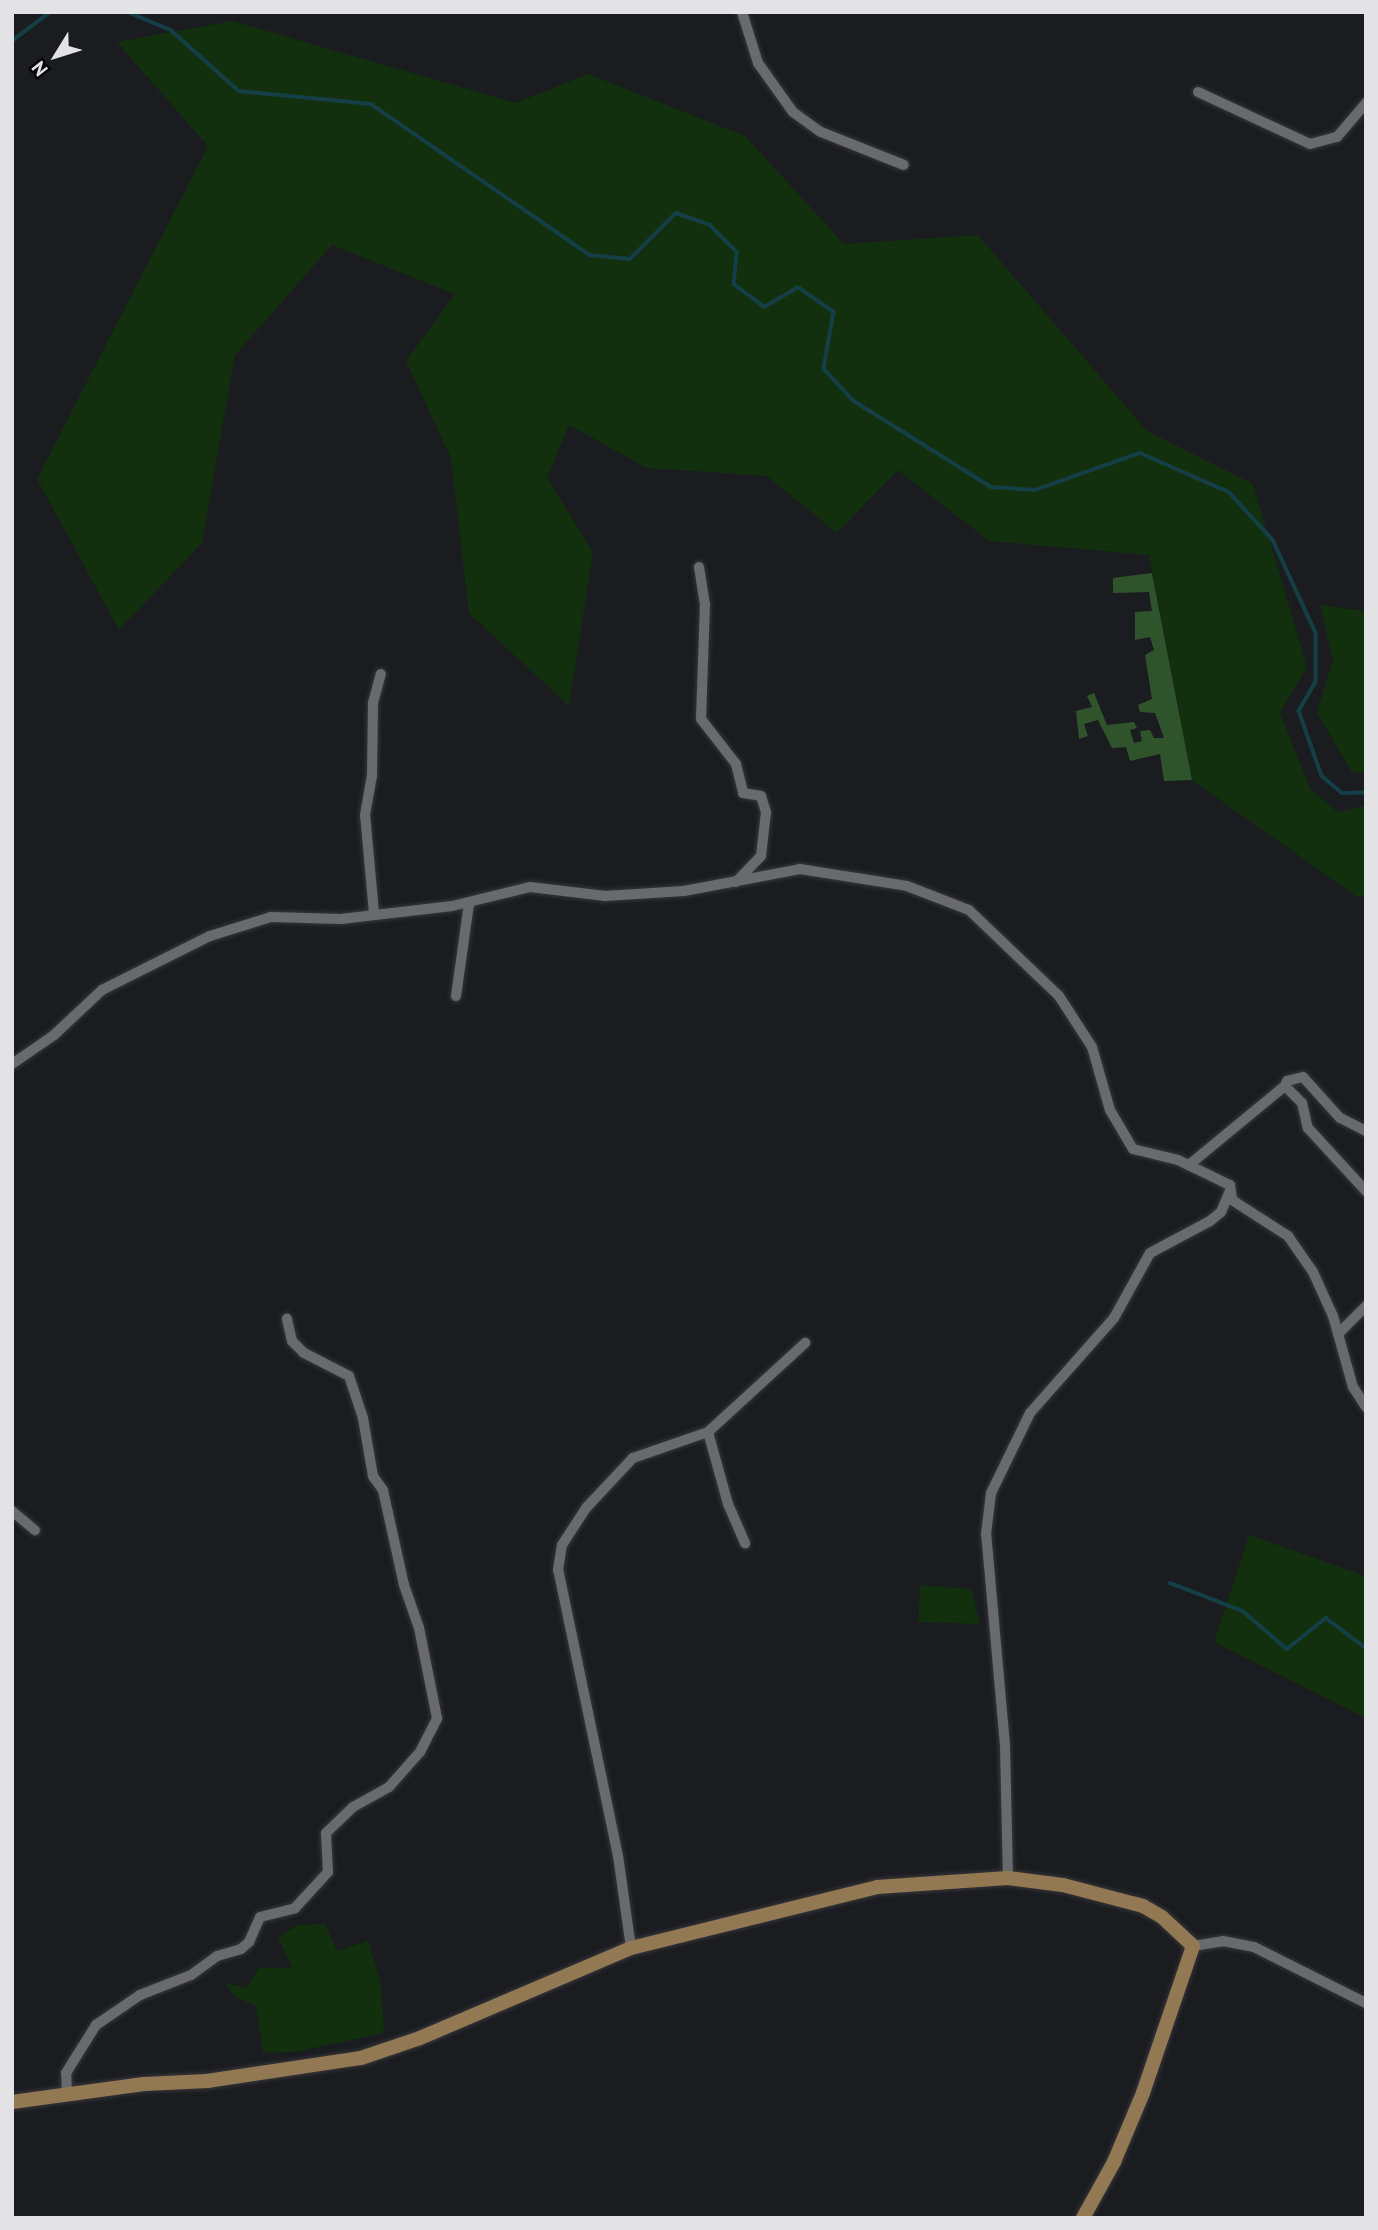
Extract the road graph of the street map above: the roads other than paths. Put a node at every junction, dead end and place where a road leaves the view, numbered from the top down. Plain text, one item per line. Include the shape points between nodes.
1 (742, 12) edge
2 (1198, 92) dead end
3 (1366, 103) edge
4 (904, 164) dead end
5 (699, 567) dead end
6 (381, 674) dead end
7 (733, 884) junction
8 (469, 903) junction
9 (374, 913) junction
10 (456, 996) dead end
11 (12, 1064) edge
12 (1284, 1086) junction
13 (1366, 1131) edge
14 (1189, 1165) junction
15 (1230, 1185) junction
16 (1366, 1191) edge
17 (1366, 1306) edge
18 (287, 1319) dead end
19 (1338, 1334) junction
20 (804, 1343) dead end
21 (1366, 1407) edge
22 (708, 1432) junction
23 (12, 1511) edge
24 (35, 1530) dead end
25 (745, 1543) dead end
26 (1008, 1878) junction
27 (1193, 1946) junction
28 (631, 1948) junction
29 (1366, 2004) edge
30 (67, 2095) junction
31 (12, 2102) edge
32 (1083, 2218) edge

1 - 4 street via 758,64 793,112 821,132
2 - 3 street via 1310,144 1337,137
5 - 7 street via 705,604 701,719 736,764 743,793 761,796 766,812 761,856
6 - 9 street via 373,702 372,776 365,815
7 - 8 street via 605,896 530,887
7 - 14 street via 809,869 834,877 907,886 969,910 1030,964 1076,1019 1092,1047 1110,1110 1125,1139 1140,1153
8 - 9 street
8 - 10 street
9 - 11 street via 341,919 271,917 210,936 102,990 54,1035
12 - 13 street via 1287,1080 1303,1077 1340,1118
12 - 14 street
12 - 16 street via 1302,1103 1305,1123 1319,1143
14 - 15 street
15 - 19 street via 1232,1200 1276,1226 1298,1248
15 - 26 street via 1221,1212 1150,1253 1114,1318 1030,1413 991,1493 986,1534 1005,1745
17 - 19 street
18 - 30 street via 292,1341 304,1353 349,1376 363,1418 373,1476 383,1490 419,1628 437,1718 420,1752 389,1787 353,1807 326,1833 328,1872 295,1908 260,1917 241,1949 217,1956 191,1975 140,1996 96,2025 66,2073
19 - 21 street via 1353,1387
20 - 22 street
22 - 25 street via 727,1504
22 - 28 street via 632,1458 586,1507 562,1545 562,1591 618,1856
23 - 24 street
26 - 27 main road via 1063,1885 1143,1906
26 - 28 main road via 877,1886
27 - 29 street via 1223,1941 1254,1947
27 - 32 main road via 1143,2092 1114,2162
28 - 30 main road via 420,2038 361,2058 207,2081
30 - 31 main road

